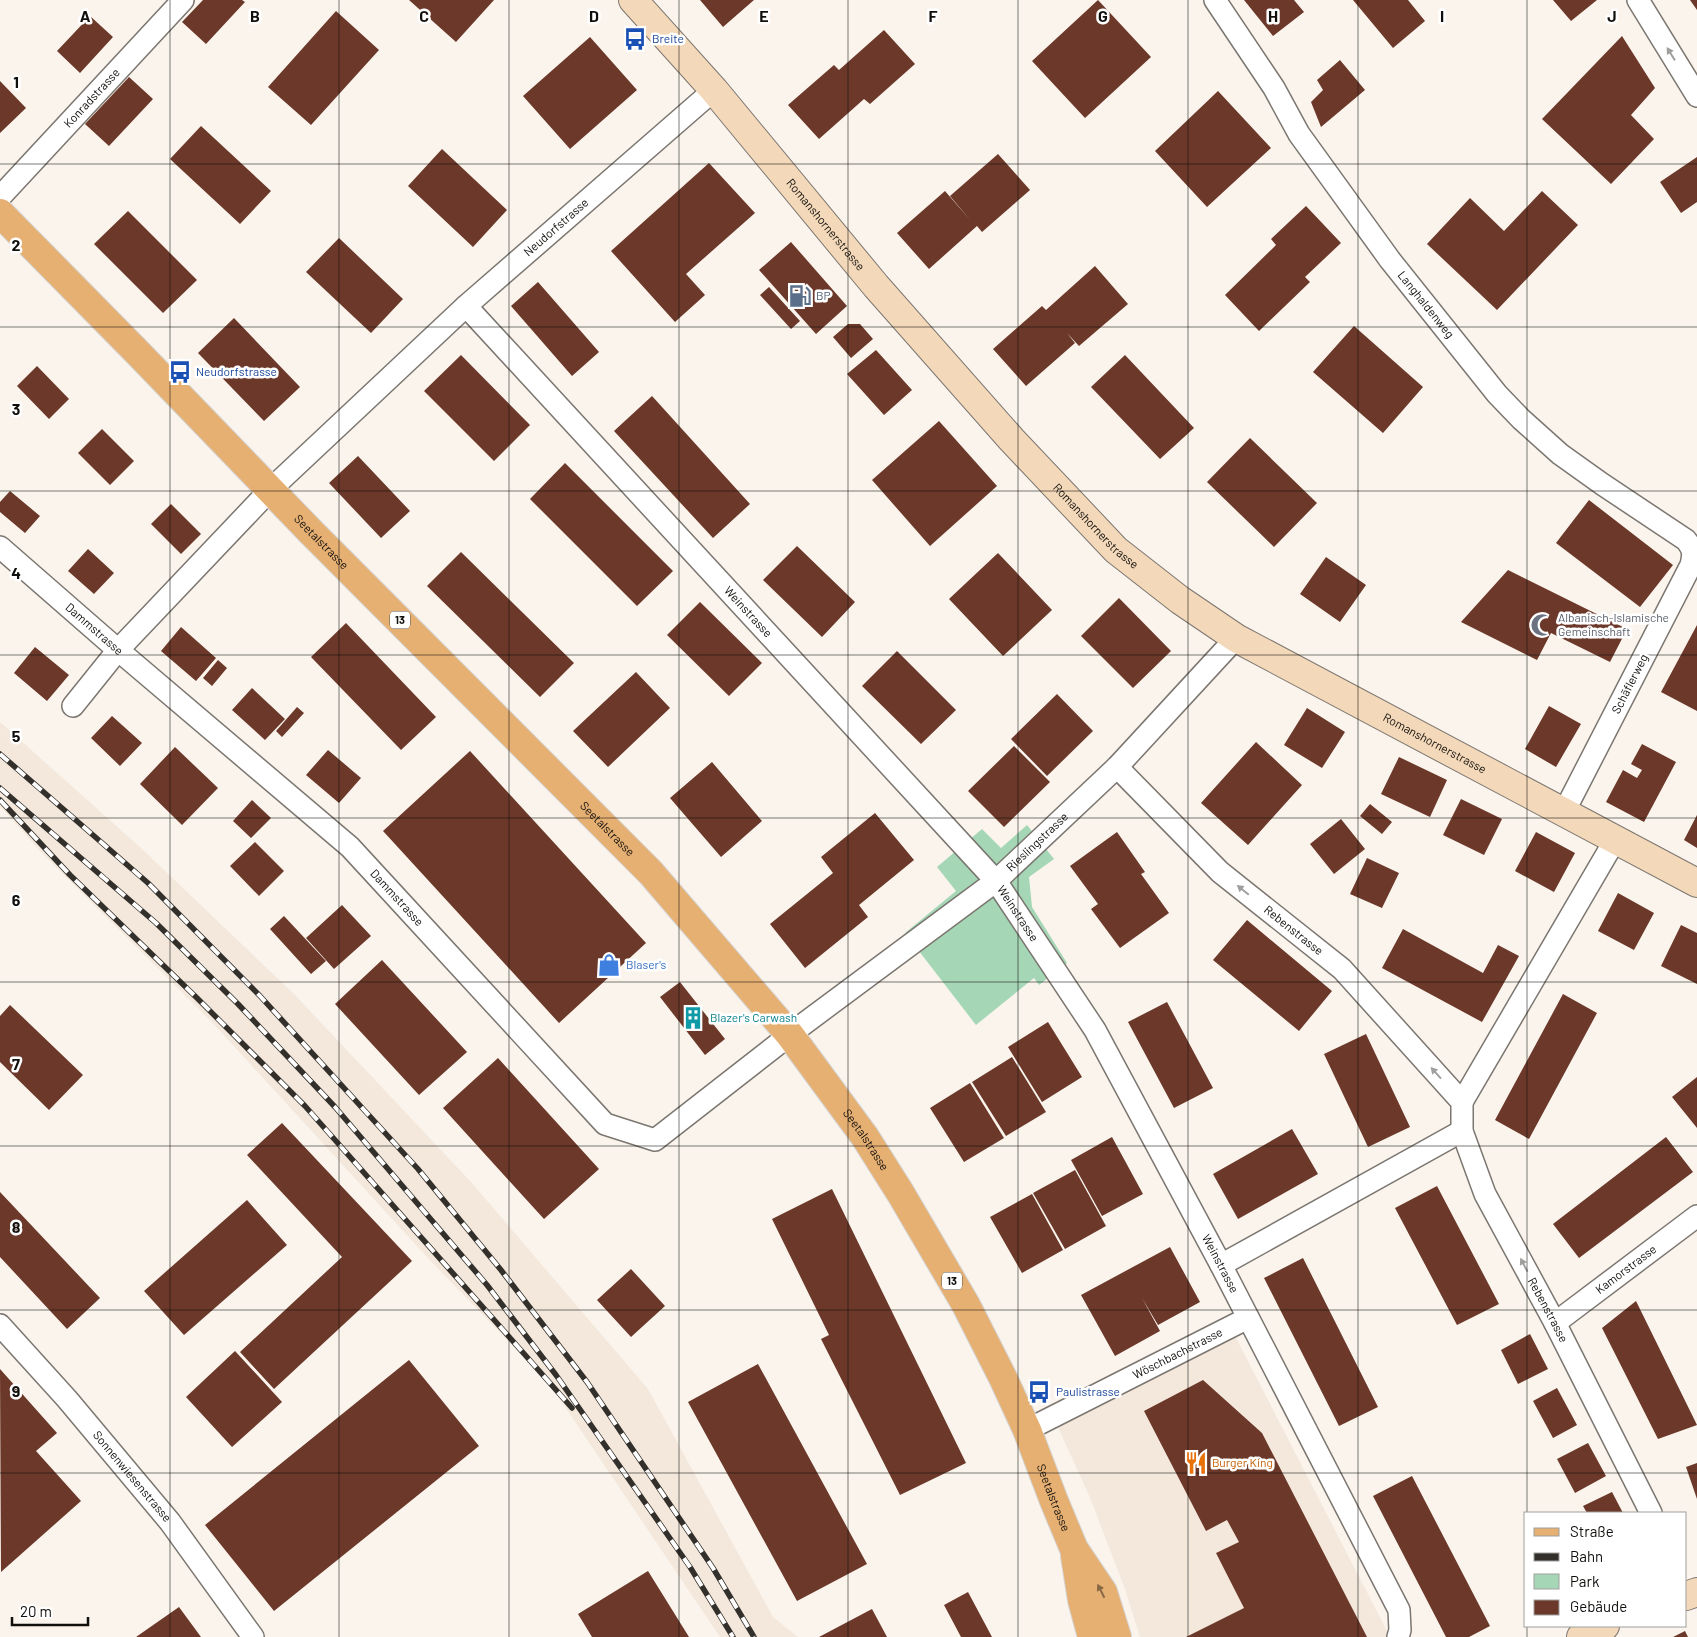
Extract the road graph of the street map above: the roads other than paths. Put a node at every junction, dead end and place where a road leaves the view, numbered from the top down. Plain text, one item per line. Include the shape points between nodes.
1 (184, 0) edge
2 (633, 0) edge
3 (1215, 0) edge
4 (1638, 0) edge
5 (714, 90) junction
6 (1697, 96) edge
7 (0, 197) edge
8 (0, 213) edge
9 (466, 306) junction
10 (271, 489) junction
11 (0, 547) edge
12 (1694, 554) joint
13 (1236, 638) junction
14 (118, 650) junction
15 (73, 706) dead end
16 (1117, 767) junction
17 (1564, 812) junction
18 (1615, 840) junction
19 (996, 881) junction
20 (1697, 883) edge
21 (790, 1035) junction
22 (1462, 1102) junction
23 (1462, 1131) junction
24 (1697, 1216) edge
25 (1221, 1265) junction
26 (1248, 1318) junction
27 (1555, 1323) junction
28 (0, 1325) edge
29 (1027, 1430) junction
30 (1650, 1512) edge
31 (1074, 1549) junction
32 (1603, 1627) edge
33 (253, 1637) edge
34 (1092, 1637) edge
35 (1117, 1637) edge
36 (1398, 1637) edge
37 (1581, 1637) edge

1 - 7 street, Konradstrasse
2 - 5 street, Romanshornerstrasse
3 - 12 street, Langhaldenweg via 1274,88 1305,142 1390,260 1497,394 1560,454 1686,540
6 -> 4 street
5 - 9 street, Neudorfstrasse
5 - 13 street, Romanshornerstrasse via 876,286 1012,440 1116,550
8 - 10 main road, Seetalstrasse / 13
9 - 10 street, Neudorfstrasse
9 - 19 street, Weinstrasse
10 - 14 street, Neudorfstrasse
10 - 21 main road, Seetalstrasse / 13 via 651,873
11 - 14 street, Dammstrasse
12 - 17 street, Schäflerweg
13 - 16 street, Rieslingstrasse
13 - 17 street, Romanshornerstrasse
14 - 15 street, Neudorfstrasse
14 - 21 street, Dammstrasse via 350,847 605,1124 655,1140
16 - 19 street, Rieslingstrasse
22 -> 16 street, Rebenstrasse via 1342,969 1220,872
17 - 18 street, Romanshornerstrasse
18 - 20 street, Romanshornerstrasse
18 - 22 street
19 - 21 street, Rieslingstrasse
19 - 25 street, Weinstrasse via 1096,1030
21 - 29 main road, Seetalstrasse / 13 via 865,1137 901,1194 966,1305
22 - 23 street, Rebenstrasse
23 - 25 street
27 -> 23 street, Rebenstrasse via 1485,1194
24 - 27 street, Kamorstrasse
25 - 26 street, Weinstrasse
26 - 29 street, Wöschbachstrasse
26 - 36 street, Weinstrasse via 1399,1610
27 - 30 street, Rebenstrasse
28 - 33 street, Sonnenwiesenstrasse via 170,1522
29 - 31 main road, Seetalstrasse / 13
31 - 34 main road, Seetalstrasse / 13
35 -> 31 main road, Seetalstrasse / 13 via 1103,1592
32 - 37 street

